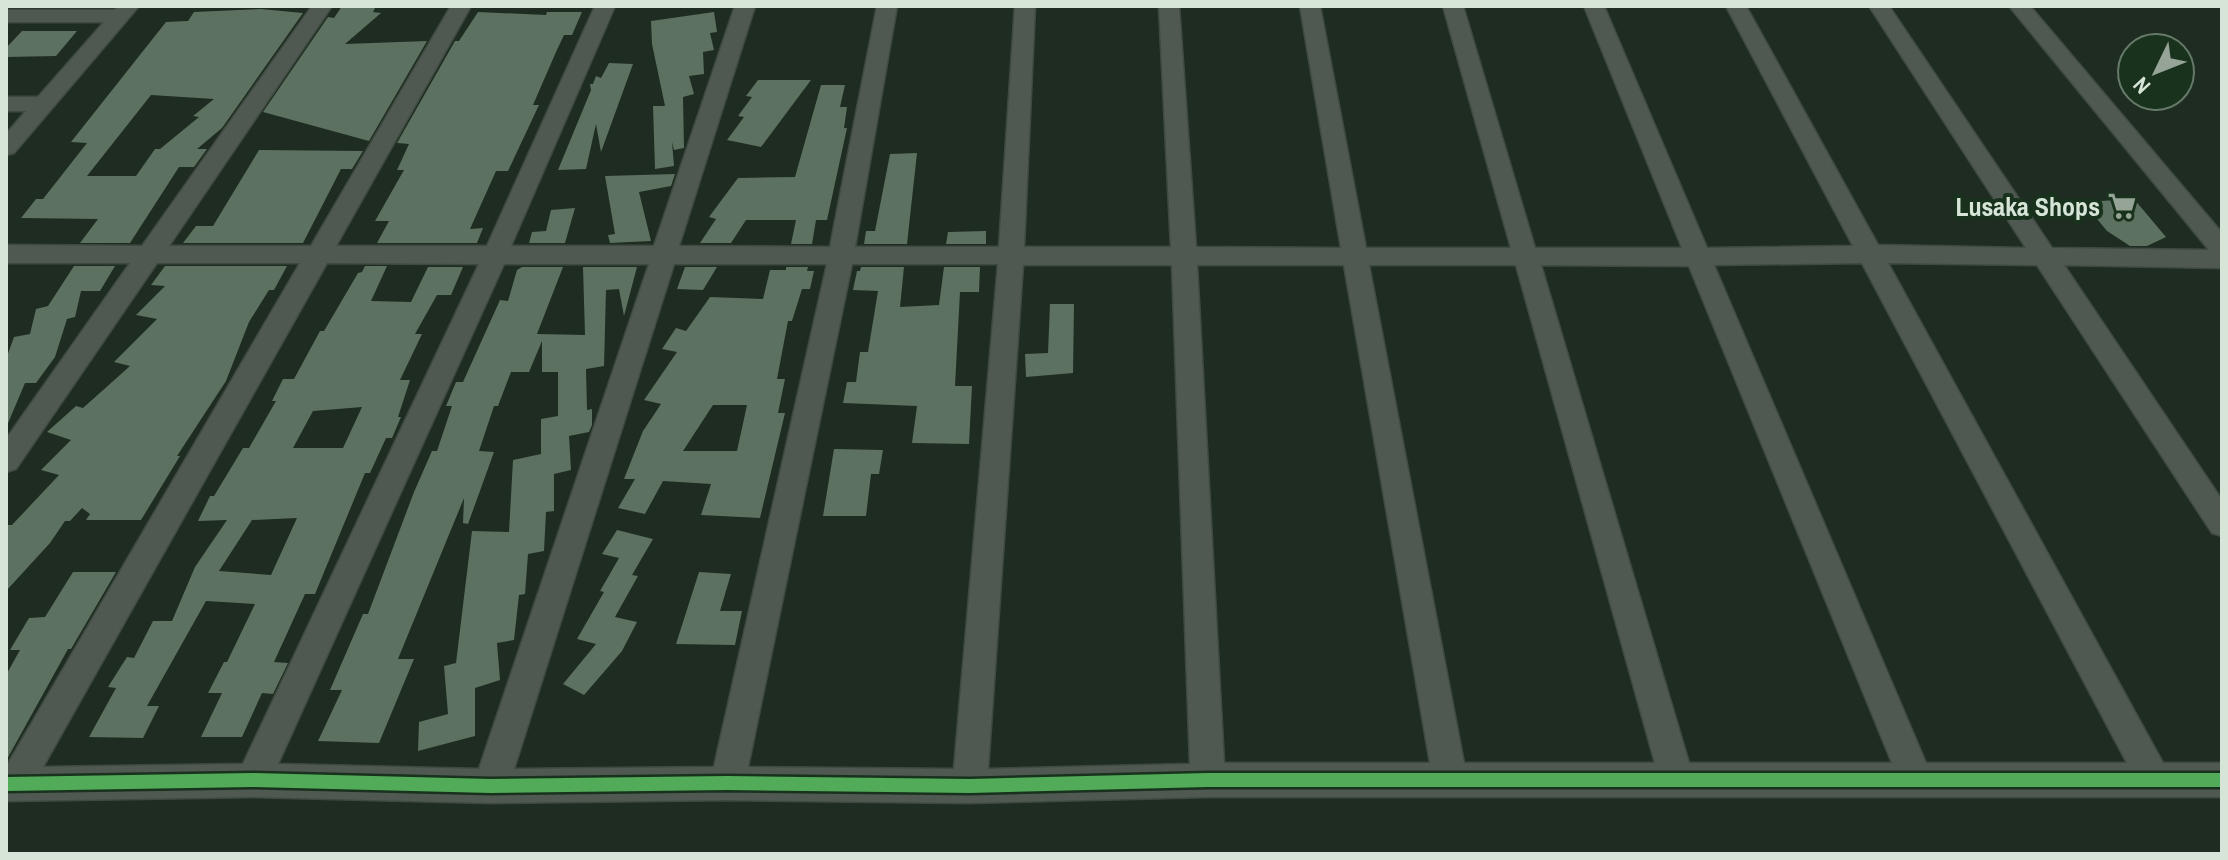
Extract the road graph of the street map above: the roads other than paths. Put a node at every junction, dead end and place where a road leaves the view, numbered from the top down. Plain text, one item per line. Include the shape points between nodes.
1 (322, 6) edge
2 (461, 6) edge
3 (605, 6) edge
4 (745, 6) edge
5 (887, 6) edge
6 (1025, 6) edge
7 (1169, 6) edge
8 (1310, 6) edge
9 (1453, 6) edge
10 (1594, 6) edge
11 (1736, 6) edge
12 (1879, 6) edge
13 (2019, 6) edge
14 (125, 11) edge
15 (6, 16) edge
16 (6, 104) edge
17 (44, 104) junction
18 (6, 148) edge
19 (2222, 249) edge
20 (153, 252) junction
21 (6, 254) edge
22 (318, 254) junction
23 (1011, 254) junction
24 (1869, 254) junction
25 (495, 255) junction
26 (665, 255) junction
27 (841, 255) junction
28 (1184, 255) junction
29 (1356, 255) junction
30 (1525, 255) junction
31 (1697, 257) junction
32 (2049, 259) junction
33 (2222, 259) edge
34 (6, 461) edge
35 (2222, 524) edge
36 (2153, 779) junction
37 (253, 780) junction
38 (1208, 780) junction
39 (1450, 780) junction
40 (1677, 780) junction
41 (2222, 780) edge
42 (1916, 781) junction
43 (727, 783) junction
44 (10, 784) edge
45 (491, 786) junction
46 (970, 786) junction

1 - 20 street
2 - 22 street
3 - 25 street
4 - 26 street
5 - 27 street
6 - 23 street
7 - 28 street
8 - 29 street
9 - 30 street
10 - 31 street
11 - 24 street
12 - 32 street
13 - 19 street
14 - 15 street
14 - 17 street
16 - 17 street
17 - 18 street
20 - 21 street
20 - 22 street
20 - 34 street
22 - 25 street
22 - 44 street
23 - 27 street
23 - 28 street
23 - 46 street
24 - 31 street
24 - 32 street
24 - 36 street
25 - 26 street
25 - 37 street
26 - 27 street
26 - 45 street
27 - 43 street
28 - 29 street
28 - 38 street
29 - 30 street
29 - 39 street
30 - 31 street
30 - 40 street
31 - 42 street
32 - 33 street
32 - 35 street
36 - 41 street
36 - 42 street
37 - 44 street
37 - 45 street
38 - 39 street
38 - 46 street
39 - 40 street
40 - 42 street
43 - 45 street
43 - 46 street

